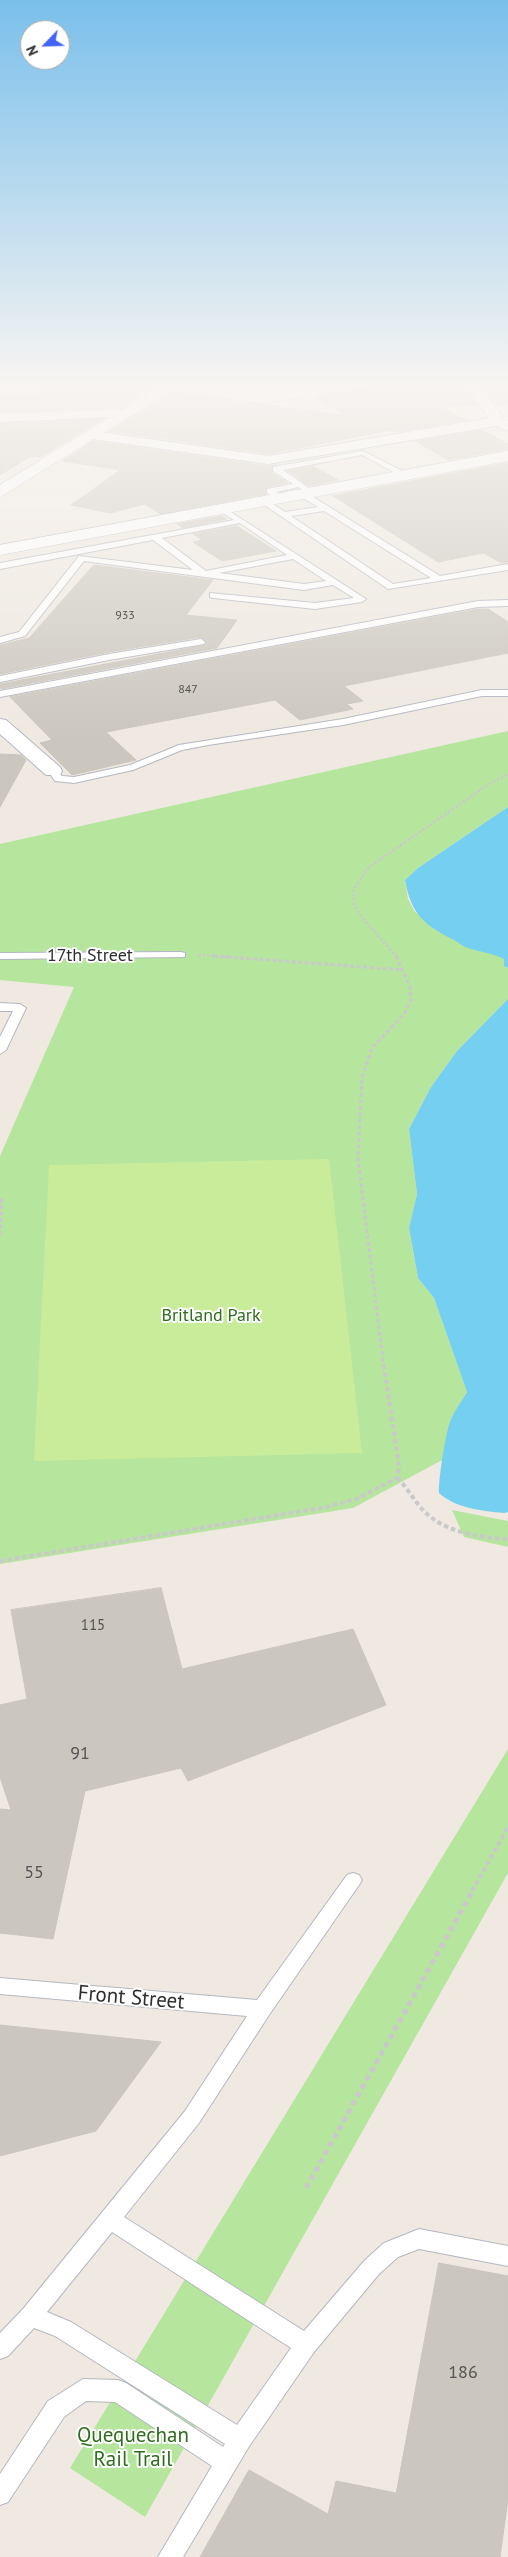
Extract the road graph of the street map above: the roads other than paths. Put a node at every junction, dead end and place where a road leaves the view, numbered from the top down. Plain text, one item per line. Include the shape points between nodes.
1 (273, 500) edge
2 (315, 500) edge
3 (264, 502) junction
4 (324, 508) junction
5 (223, 509) junction
6 (283, 515) junction
7 (240, 521) junction
8 (72, 537) junction
9 (155, 537) junction
10 (0, 550) edge
11 (84, 554) junction
12 (294, 556) junction
13 (0, 566) edge
14 (508, 567) edge
15 (204, 574) junction
16 (439, 579) junction
17 (334, 582) junction
18 (213, 595) dead end
19 (508, 603) edge
20 (0, 640) edge
21 (201, 642) dead end
22 (0, 679) edge
23 (508, 693) edge
24 (0, 694) edge
25 (0, 724) edge
26 (53, 771) joint
27 (181, 955) road end
28 (0, 956) edge
29 (0, 1007) edge
30 (0, 1050) edge
31 (354, 1880) dead end
32 (0, 1986) edge
33 (262, 2009) junction
34 (109, 2219) junction
35 (508, 2256) edge
36 (31, 2316) junction
37 (306, 2345) junction
38 (1, 2350) edge
39 (240, 2440) junction
40 (226, 2462) junction
41 (0, 2494) edge
42 (170, 2557) edge

1 - 3 street
2 - 4 lane
3 - 5 street
3 - 6 lane
4 - 6 lane
4 - 16 lane
5 - 7 lane
5 - 8 street
6 - 16 lane via 391,587
7 - 9 lane
7 - 12 lane
8 - 10 street
8 - 11 lane
9 - 11 lane
9 - 15 lane
11 - 13 lane
11 - 15 lane
11 - 20 lane via 22,634
12 - 15 lane
12 - 17 lane
14 - 16 lane
15 - 17 lane via 304,587
17 - 18 lane via 362,599 315,606
19 - 24 lane via 478,604
21 - 22 lane
23 - 26 lane via 482,693 343,722 208,742 179,748 133,767 74,780 59,779
25 - 26 street
27 - 28 lane, 17th Street
29 - 30 lane via 20,1008
31 - 33 lane
32 - 33 lane, Front Street
33 - 34 lane via 192,2117
34 - 36 lane
34 - 37 lane
35 - 37 lane via 418,2239 391,2250
36 - 38 lane
36 - 39 lane via 63,2329
37 - 39 lane
39 - 40 lane
40 - 41 lane via 118,2391 83,2390 56,2409
40 - 42 lane

